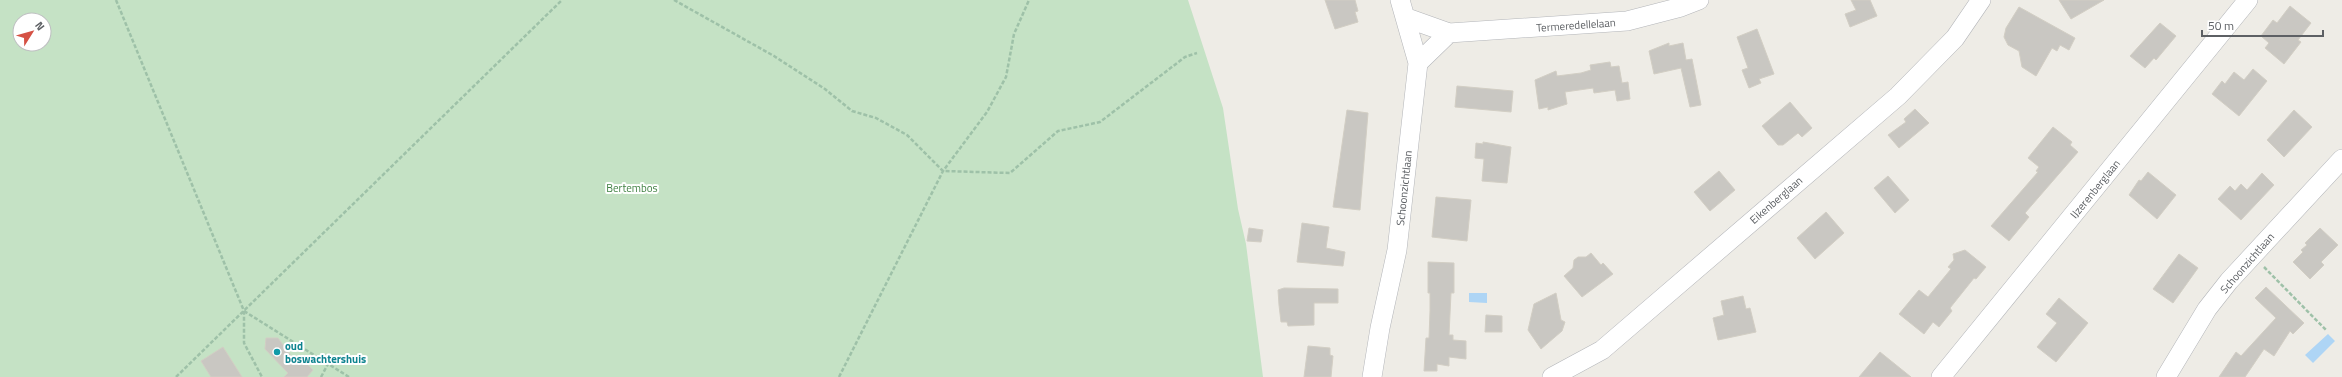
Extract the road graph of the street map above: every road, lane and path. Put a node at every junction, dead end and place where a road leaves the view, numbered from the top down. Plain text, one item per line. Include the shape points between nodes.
1 (116, 0) edge
2 (562, 0) edge
3 (674, 0) edge
4 (1029, 0) edge
5 (1400, 0) edge
6 (1699, 0) edge
7 (1981, 0) edge
8 (2248, 0) edge
9 (1407, 18) junction
10 (1449, 33) junction
11 (1197, 53) dead end
12 (1418, 63) junction
13 (2342, 159) edge
14 (943, 171) junction
15 (2252, 255) junction
16 (244, 311) junction
17 (2327, 331) dead end
18 (328, 364) junction
19 (176, 377) edge
20 (262, 377) edge
21 (321, 377) edge
22 (349, 377) edge
23 (839, 377) edge
24 (1372, 377) edge
25 (1552, 377) edge
26 (1941, 377) edge
27 (2166, 377) edge

1 - 16 path
2 - 16 path
3 - 14 path via 774,56 825,89 852,111 876,118 907,135
4 - 14 path via 1014,34 1006,77 987,112
5 - 9 street, Schoonzichtlaan
6 - 10 street, Termeredellelaan via 1681,8 1627,21
7 - 25 street, Eikenberglaan via 1955,38 1898,96 1602,350
8 - 26 street, IJzerenberglaan
9 - 10 street, Termeredellelaan
9 - 12 street, Schoonzichtlaan
10 - 12 street
11 - 14 path via 1185,57 1100,122 1058,132 1010,173
12 - 24 street, Schoonzichtlaan via 1397,250
13 - 15 street, Schoonzichtlaan
14 - 23 path
15 - 17 path
15 - 27 street, Schoonzichtlaan via 2207,309
16 - 18 path
16 - 19 path
16 - 20 path via 244,343
18 - 21 path
18 - 22 path

